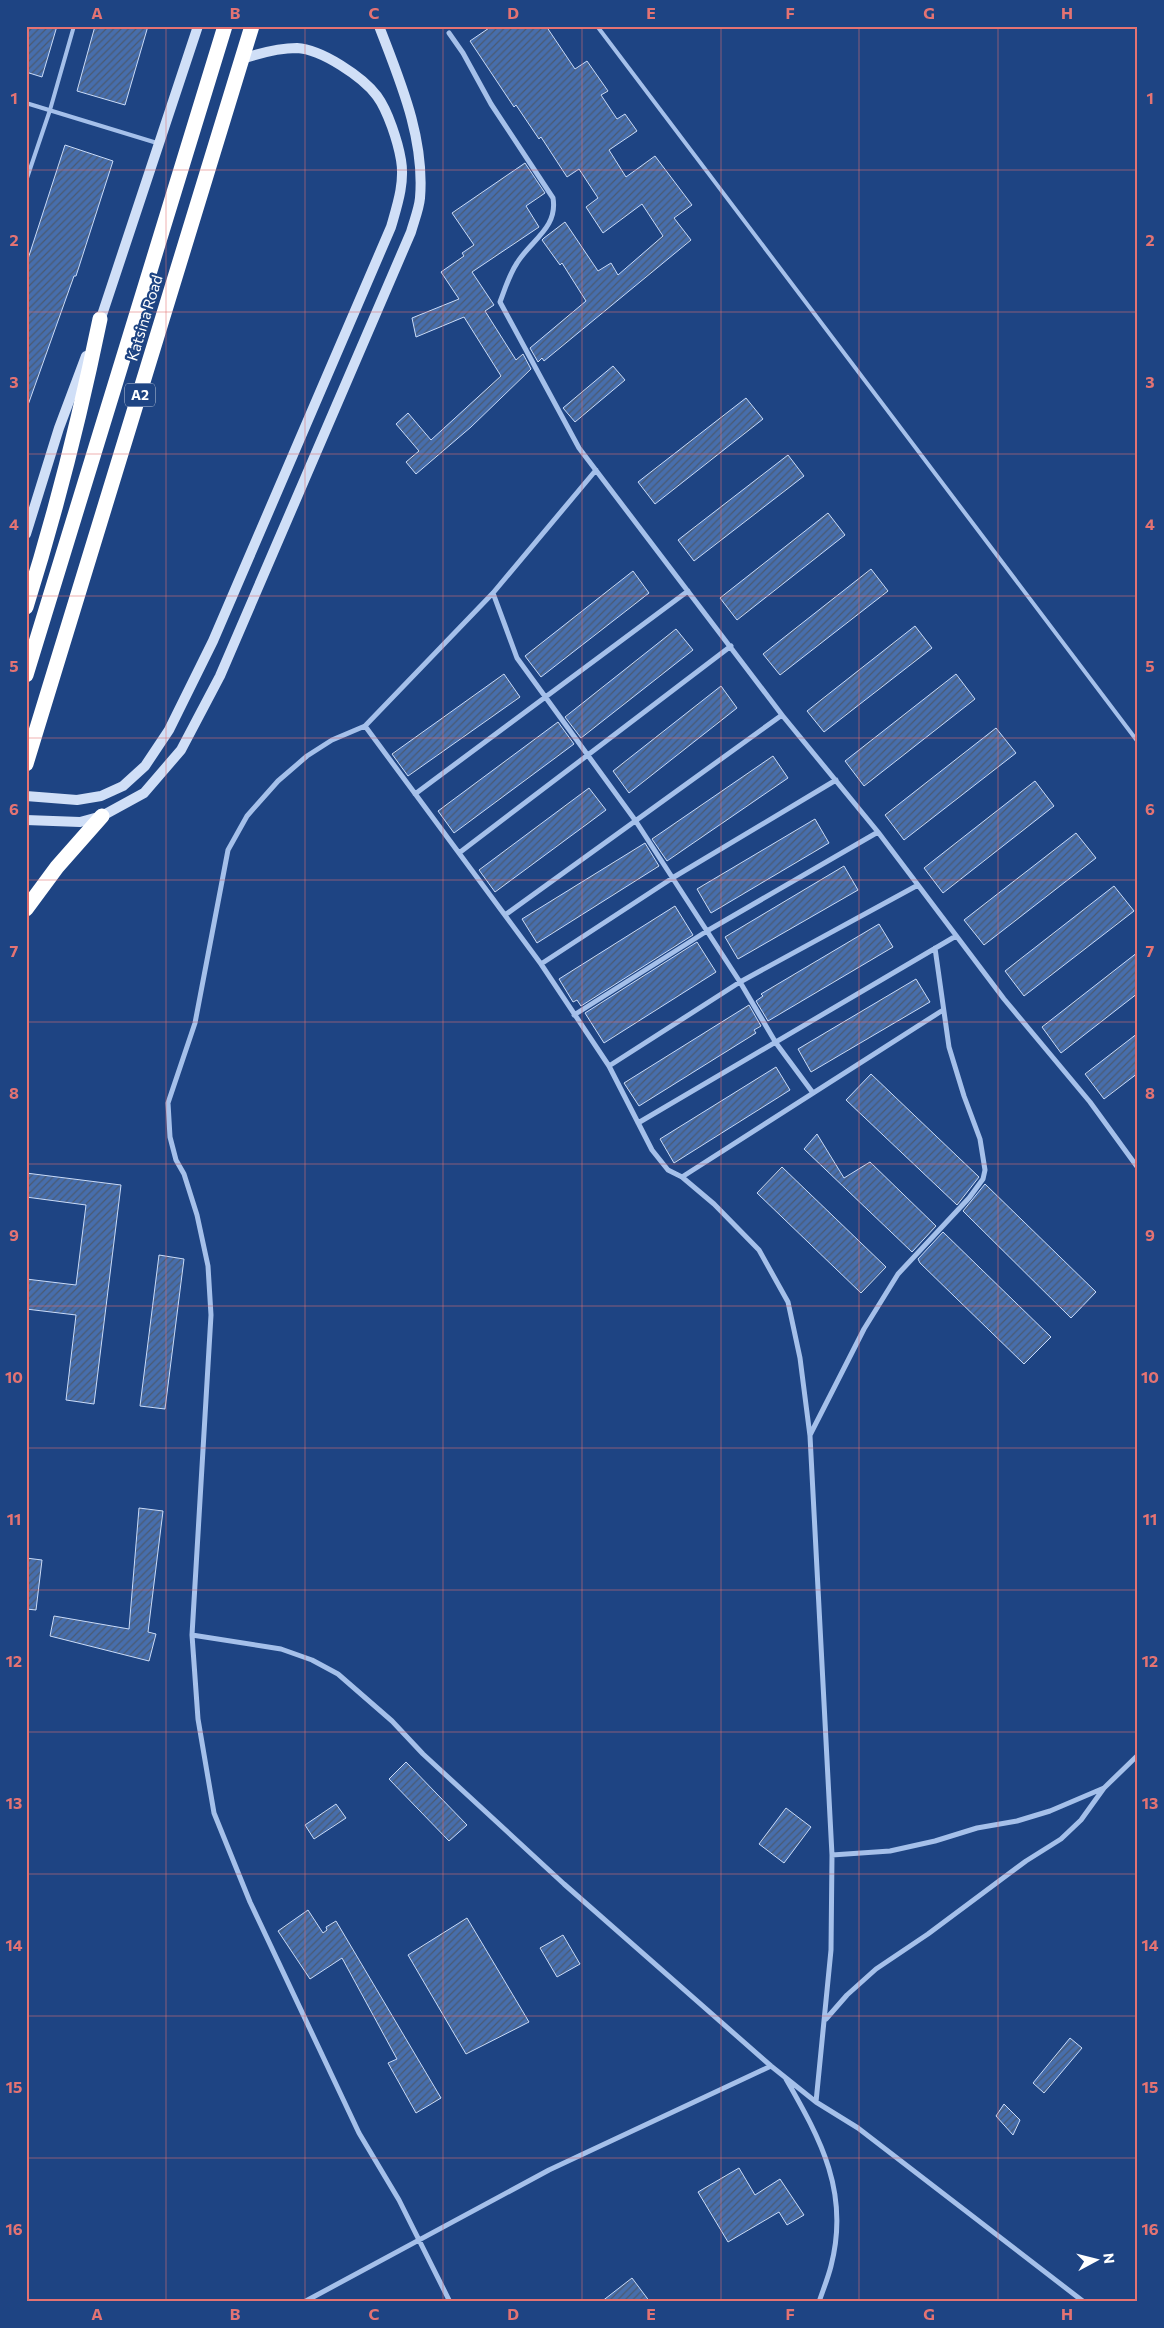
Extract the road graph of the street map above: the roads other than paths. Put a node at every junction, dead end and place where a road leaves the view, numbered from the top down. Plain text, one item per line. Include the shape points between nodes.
1 (74, 26) edge
2 (198, 26) edge
3 (225, 26) edge
4 (252, 26) edge
5 (380, 26) edge
6 (597, 26) edge
7 (449, 33) dead end
8 (242, 59) junction
9 (26, 103) edge
10 (50, 110) junction
11 (160, 144) junction
12 (26, 181) edge
13 (100, 319) junction
14 (596, 470) junction
15 (26, 534) edge
16 (688, 591) junction
17 (493, 593) junction
18 (26, 607) edge
19 (731, 646) junction
20 (26, 675) edge
21 (546, 697) junction
22 (782, 714) junction
23 (365, 726) junction
24 (1138, 742) edge
25 (589, 753) junction
26 (26, 764) edge
27 (836, 780) junction
28 (415, 794) junction
29 (29, 797) edge
30 (102, 816) junction
31 (26, 820) edge
32 (635, 820) junction
33 (878, 832) junction
34 (459, 853) junction
35 (674, 878) junction
36 (918, 885) junction
37 (26, 909) edge
38 (505, 915) junction
39 (707, 931) junction
40 (956, 936) junction
41 (935, 948) junction
42 (541, 964) junction
43 (740, 982) junction
44 (944, 1010) junction
45 (574, 1015) junction
46 (776, 1043) junction
47 (609, 1066) junction
48 (813, 1094) junction
49 (638, 1123) junction
50 (1138, 1168) edge
51 (682, 1177) junction
52 (810, 1436) junction
53 (192, 1635) junction
54 (1138, 1755) edge
55 (1104, 1788) junction
56 (832, 1855) junction
57 (826, 2019) junction
58 (771, 2066) junction
59 (784, 2075) junction
60 (816, 2102) junction
61 (420, 2240) junction
62 (304, 2302) edge
63 (450, 2302) edge
64 (819, 2302) edge
65 (1084, 2302) edge

1 - 10 lane
2 - 11 main road
3 - 20 highway, Katsina Road / A2
4 - 8 highway, Katsina Road / A2
5 - 30 main road via 402,86 421,164 420,200 411,232 220,676 181,750 144,794
6 - 24 lane
7 - 14 street via 553,198 552,219 517,263 500,302 579,448
8 - 26 highway, Katsina Road / A2
8 - 29 main road via 267,50 298,48 321,54 355,76 377,96 392,128 401,161 401,192 391,227 213,640 169,730 145,766 123,786 101,796 77,800
9 - 10 lane
10 - 11 lane
10 - 12 lane
11 - 13 main road
13 - 15 main road
13 - 18 highway via 48,536
14 - 16 street
14 - 17 street
16 - 19 street
16 - 21 street
17 - 21 street via 517,658
17 - 23 street
19 - 22 street
19 - 25 street
21 - 25 street
21 - 28 street
22 - 27 street
22 - 32 street
23 - 28 street
23 - 53 street via 332,740 278,781 247,816 228,850 195,1023 168,1103 170,1137 197,1214 208,1266 211,1315
25 - 32 street
25 - 34 street
27 - 33 street
27 - 35 street
28 - 34 street
30 - 31 main road via 80,822
30 - 37 highway via 57,867
32 - 35 street
32 - 38 street
33 - 36 street
33 - 39 street
34 - 38 street
35 - 39 street
35 - 42 street
36 - 40 street
36 - 43 street
38 - 42 street
39 - 43 street
39 - 45 street
40 - 41 street
40 - 50 street via 1090,1102
41 - 44 street
41 - 46 street
42 - 45 street
43 - 46 street
43 - 47 street
44 - 48 street
44 - 52 street via 949,1047 985,1158 985,1170 969,1198 898,1274 864,1329
45 - 47 street
46 - 48 street
46 - 49 street
47 - 49 street
48 - 51 street
49 - 51 street via 652,1150 668,1170
51 - 52 street via 759,1250 788,1302 800,1358
52 - 56 street
53 - 58 street via 281,1649 338,1674 564,1884
53 - 61 street via 198,1718 214,1813 250,1902 360,2133
54 - 55 street
55 - 56 street via 1050,1811 935,1841 890,1851
55 - 57 street via 1081,1820 1061,1839 876,1969
56 - 57 street
57 - 60 street
58 - 59 street
58 - 61 street via 549,2170
59 - 60 street
59 - 64 street via 814,2127 832,2176 838,2204 832,2265
60 - 65 street via 858,2128
61 - 62 street
61 - 63 street

